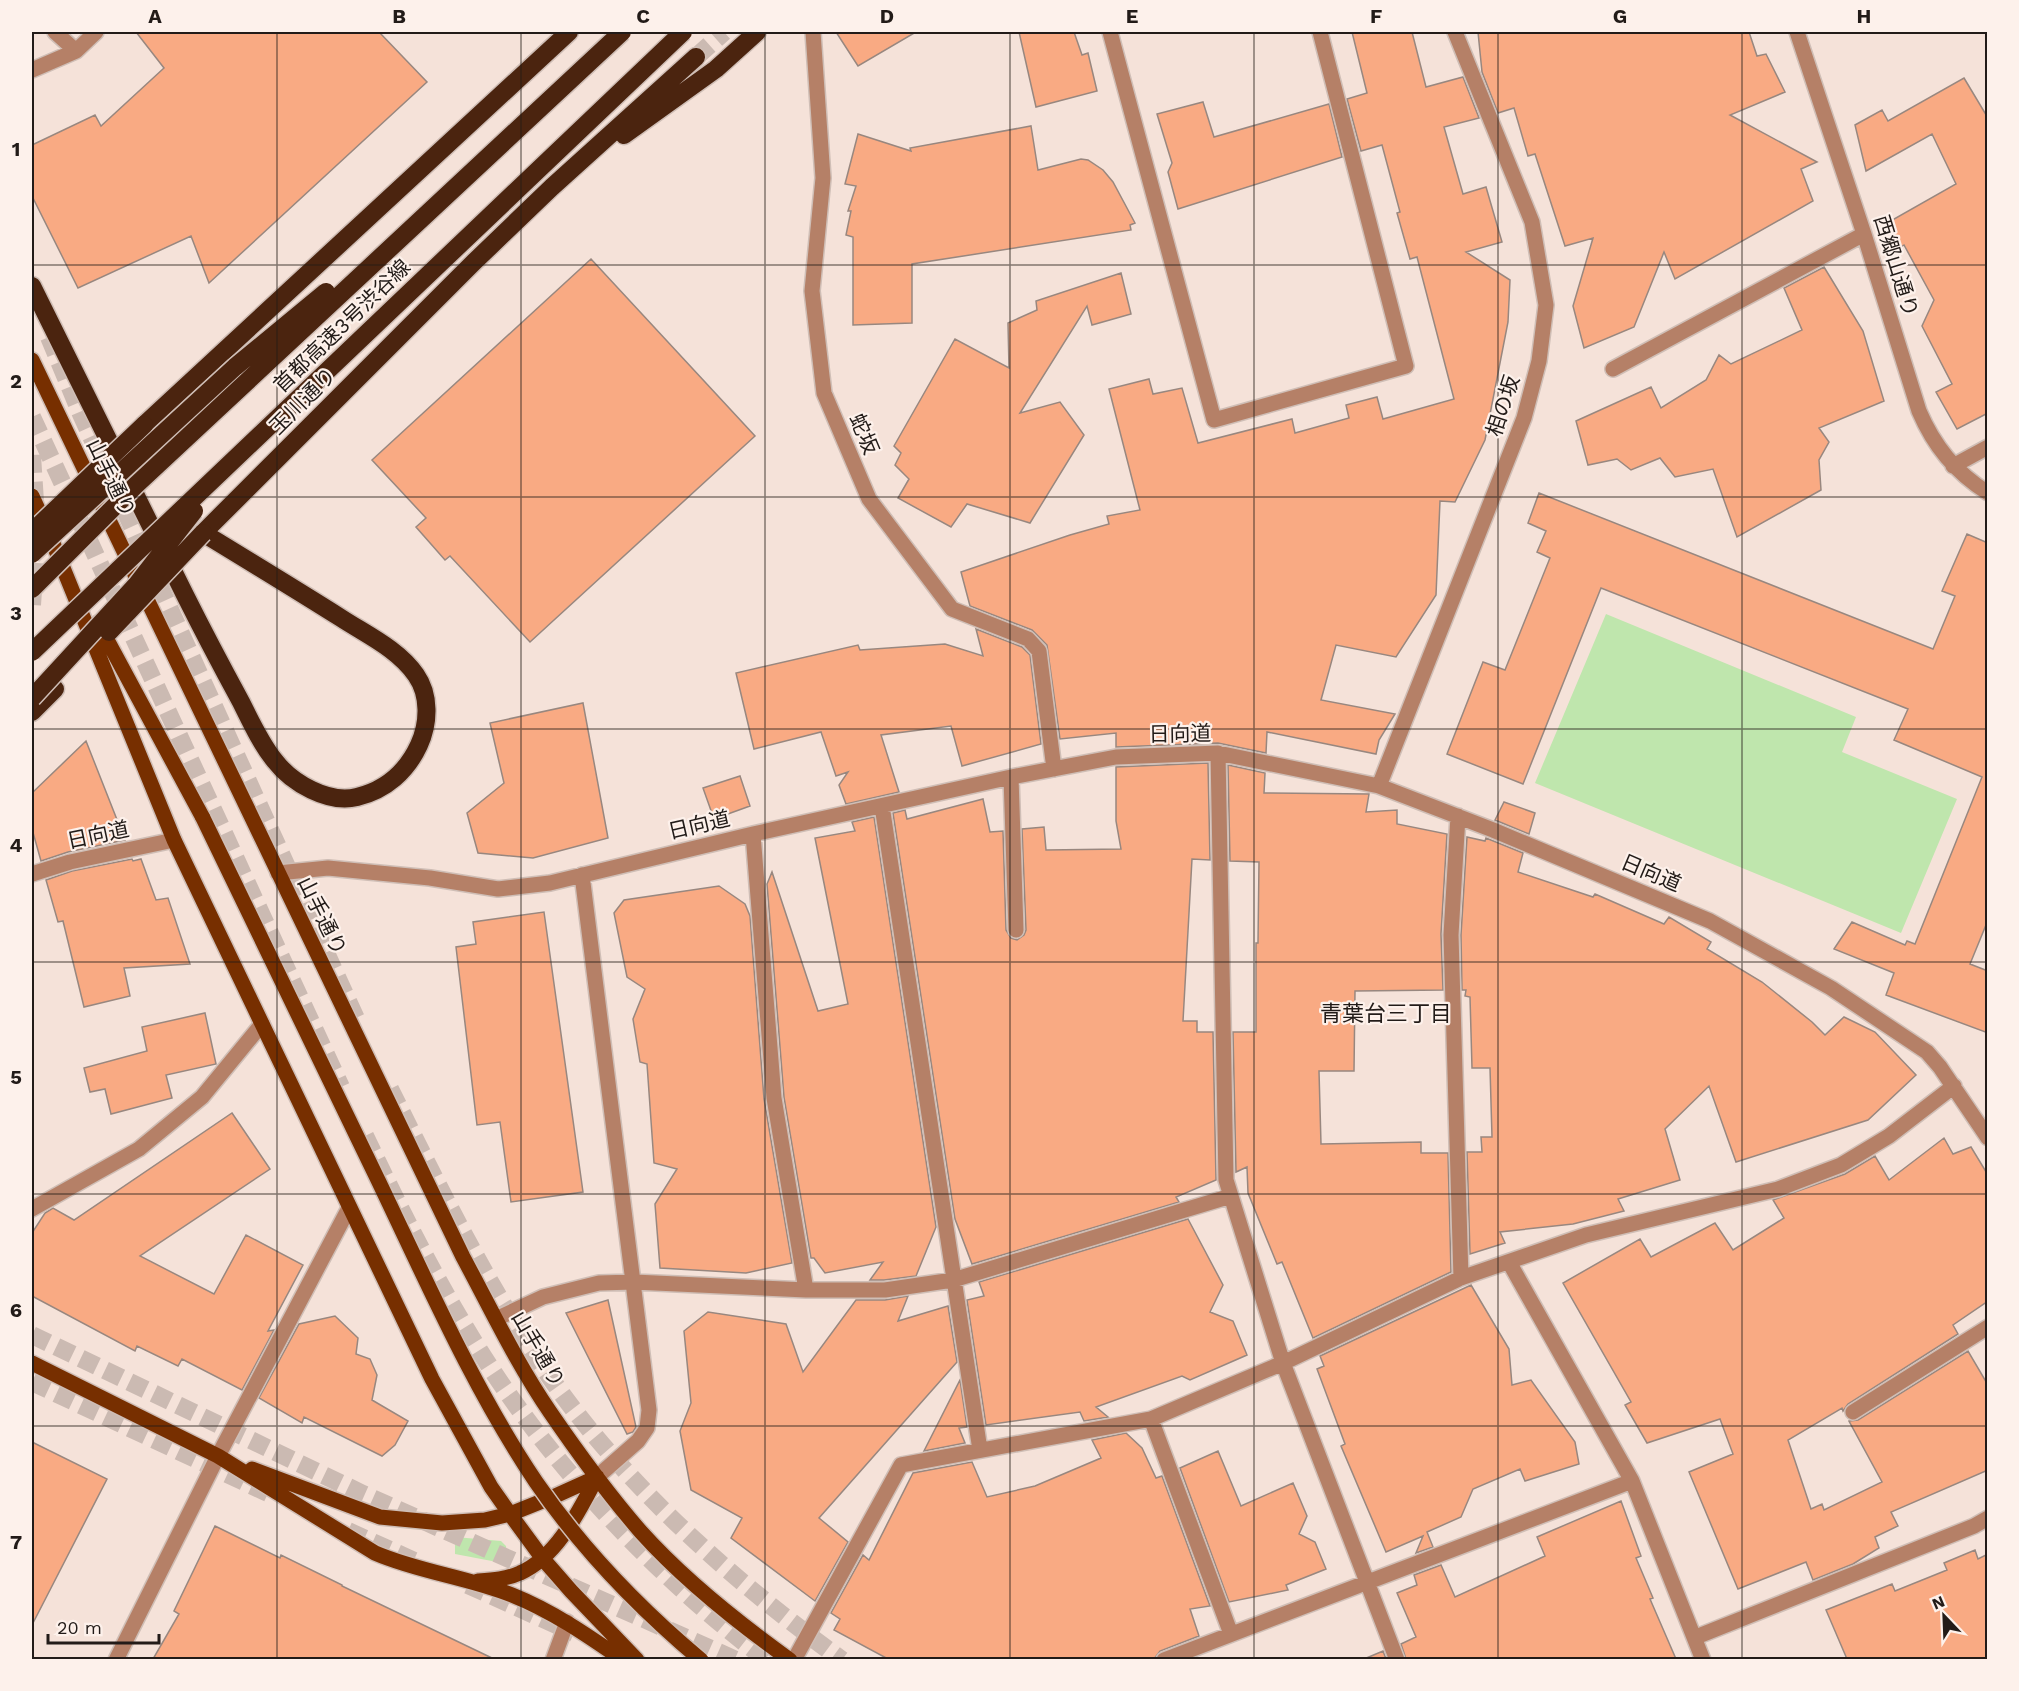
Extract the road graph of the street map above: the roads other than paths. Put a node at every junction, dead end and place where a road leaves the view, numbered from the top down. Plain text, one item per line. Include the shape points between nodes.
1 (55, 32) edge
2 (96, 32) edge
3 (553, 32) edge
4 (570, 32) edge
5 (622, 32) edge
6 (683, 32) edge
7 (757, 32) edge
8 (813, 32) edge
9 (1110, 32) edge
10 (1320, 32) edge
11 (1455, 32) edge
12 (1797, 32) edge
13 (76, 51) junction
14 (696, 57) tunnel mouth
15 (32, 70) edge
16 (485, 111) junction
17 (461, 181) junction
18 (552, 187) junction
19 (1864, 234) junction
20 (32, 286) edge
21 (33, 369) edge
22 (1613, 369) dead end
23 (1988, 447) edge
24 (230, 464) junction
25 (1953, 466) junction
26 (1988, 493) edge
27 (32, 496) edge
28 (40, 532) edge
29 (203, 534) junction
30 (32, 554) edge
31 (32, 589) edge
32 (32, 652) edge
33 (32, 698) edge
34 (32, 712) edge
35 (1218, 753) junction
36 (1054, 769) junction
37 (1011, 777) junction
38 (1379, 786) junction
39 (882, 806) junction
40 (1458, 816) junction
41 (753, 834) junction
42 (174, 840) junction
43 (278, 873) junction
44 (32, 874) edge
45 (582, 875) junction
46 (1016, 930) dead end
47 (262, 1024) junction
48 (1954, 1086) junction
49 (1988, 1138) edge
50 (1231, 1196) junction
51 (349, 1208) junction
52 (32, 1209) edge
53 (1509, 1262) junction
54 (1461, 1278) junction
55 (954, 1280) junction
56 (634, 1282) junction
57 (806, 1290) junction
58 (496, 1319) junction
59 (1988, 1327) edge
60 (32, 1363) edge
61 (1283, 1363) junction
62 (1853, 1412) dead end
63 (1151, 1419) junction
64 (980, 1450) junction
65 (218, 1456) junction
66 (597, 1477) junction
67 (1632, 1481) junction
68 (510, 1514) junction
69 (1988, 1518) edge
70 (543, 1559) junction
71 (470, 1582) junction
72 (1366, 1583) junction
73 (567, 1622) junction
74 (1231, 1634) junction
75 (1696, 1637) junction
76 (116, 1659) edge
77 (554, 1659) edge
78 (623, 1659) edge
79 (637, 1659) edge
80 (701, 1659) edge
81 (792, 1659) edge
82 (1164, 1659) edge
83 (1396, 1659) edge
84 (1703, 1659) edge

1 - 13 street
2 - 13 street
3 - 16 highway
4 - 16 highway
5 - 17 highway, 首都高速3号渋谷線, bridge
6 - 24 highway, 首都高速3号渋谷線, bridge
7 - 18 highway via 717,69
8 - 36 street, 蛇坂 via 824,178 812,291 824,393 869,499 952,609 1028,639 1040,651
9 - 10 street via 1215,420 1406,366
11 - 38 street, 相の坂 via 1532,222 1546,305 1539,361 1524,418
12 - 19 street, 西郷山通り
13 - 15 street
14 - 18 highway, 玉川通り
16 - 28 highway, bridge via 144,425
17 - 30 highway, bridge via 235,367
17 - 31 highway, 首都高速3号渋谷線, bridge via 136,485
18 - 29 highway, 玉川通り
19 - 22 street
19 - 25 street, 西郷山通り via 1919,411
20 - 29 highway via 215,654 275,762 297,782 334,798 355,798 380,789 399,774 423,736 428,716 417,676 394,652
21 - 43 main road, 山手通り
23 - 25 street
24 - 32 highway, 首都高速3号渋谷線, bridge
24 - 33 highway, bridge via 137,584
25 - 26 street, 西郷山通り
27 - 28 main road
28 - 42 main road
28 - 80 main road, bridge via 203,818 492,1411 544,1493 592,1554 651,1617
29 - 34 highway, 玉川通り, bridge
35 - 36 street, 日向道 via 1116,757
35 - 38 street, 日向道
35 - 50 street via 1226,1180
36 - 37 street, 日向道
37 - 39 street, 日向道
37 - 46 street
38 - 40 street, 日向道
39 - 41 street, 日向道
39 - 55 street
40 - 48 street, 日向道 via 1710,921 1831,988 1917,1046
40 - 54 street via 1451,935
41 - 45 street, 日向道
41 - 57 street via 774,1098
42 - 44 street, 日向道
42 - 47 main road
43 - 45 street, 日向道 via 337,868 498,889
43 - 58 main road, 山手通り
45 - 56 street
47 - 51 main road
47 - 52 street via 202,1097 139,1149
48 - 49 street, 日向道
48 - 53 street via 1889,1136 1841,1165 1778,1189 1586,1235
50 - 55 street
50 - 61 street
51 - 65 street
51 - 68 main road via 432,1379 490,1486
53 - 54 street
53 - 67 street
54 - 61 street
55 - 57 street via 885,1290
55 - 64 street
56 - 57 street
56 - 58 street via 599,1283 543,1297
56 - 66 street via 649,1410 647,1428
58 - 66 main road, 山手通り via 549,1411
59 - 62 street
60 - 65 main road
61 - 63 street
61 - 72 street
63 - 64 street
63 - 74 street
64 - 81 street via 901,1465
65 - 68 main road via 380,1517 442,1522 485,1520
65 - 71 main road via 375,1553
65 - 76 street
66 - 68 main road
66 - 70 main road via 576,1518
66 - 81 main road, 山手通り via 684,1575 722,1609
67 - 72 street
67 - 75 street
68 - 70 main road
69 - 75 street
70 - 71 main road via 520,1573
70 - 79 main road
71 - 73 main road via 510,1594
72 - 74 street
72 - 83 street
73 - 77 street
73 - 78 main road
74 - 82 street
75 - 84 street

